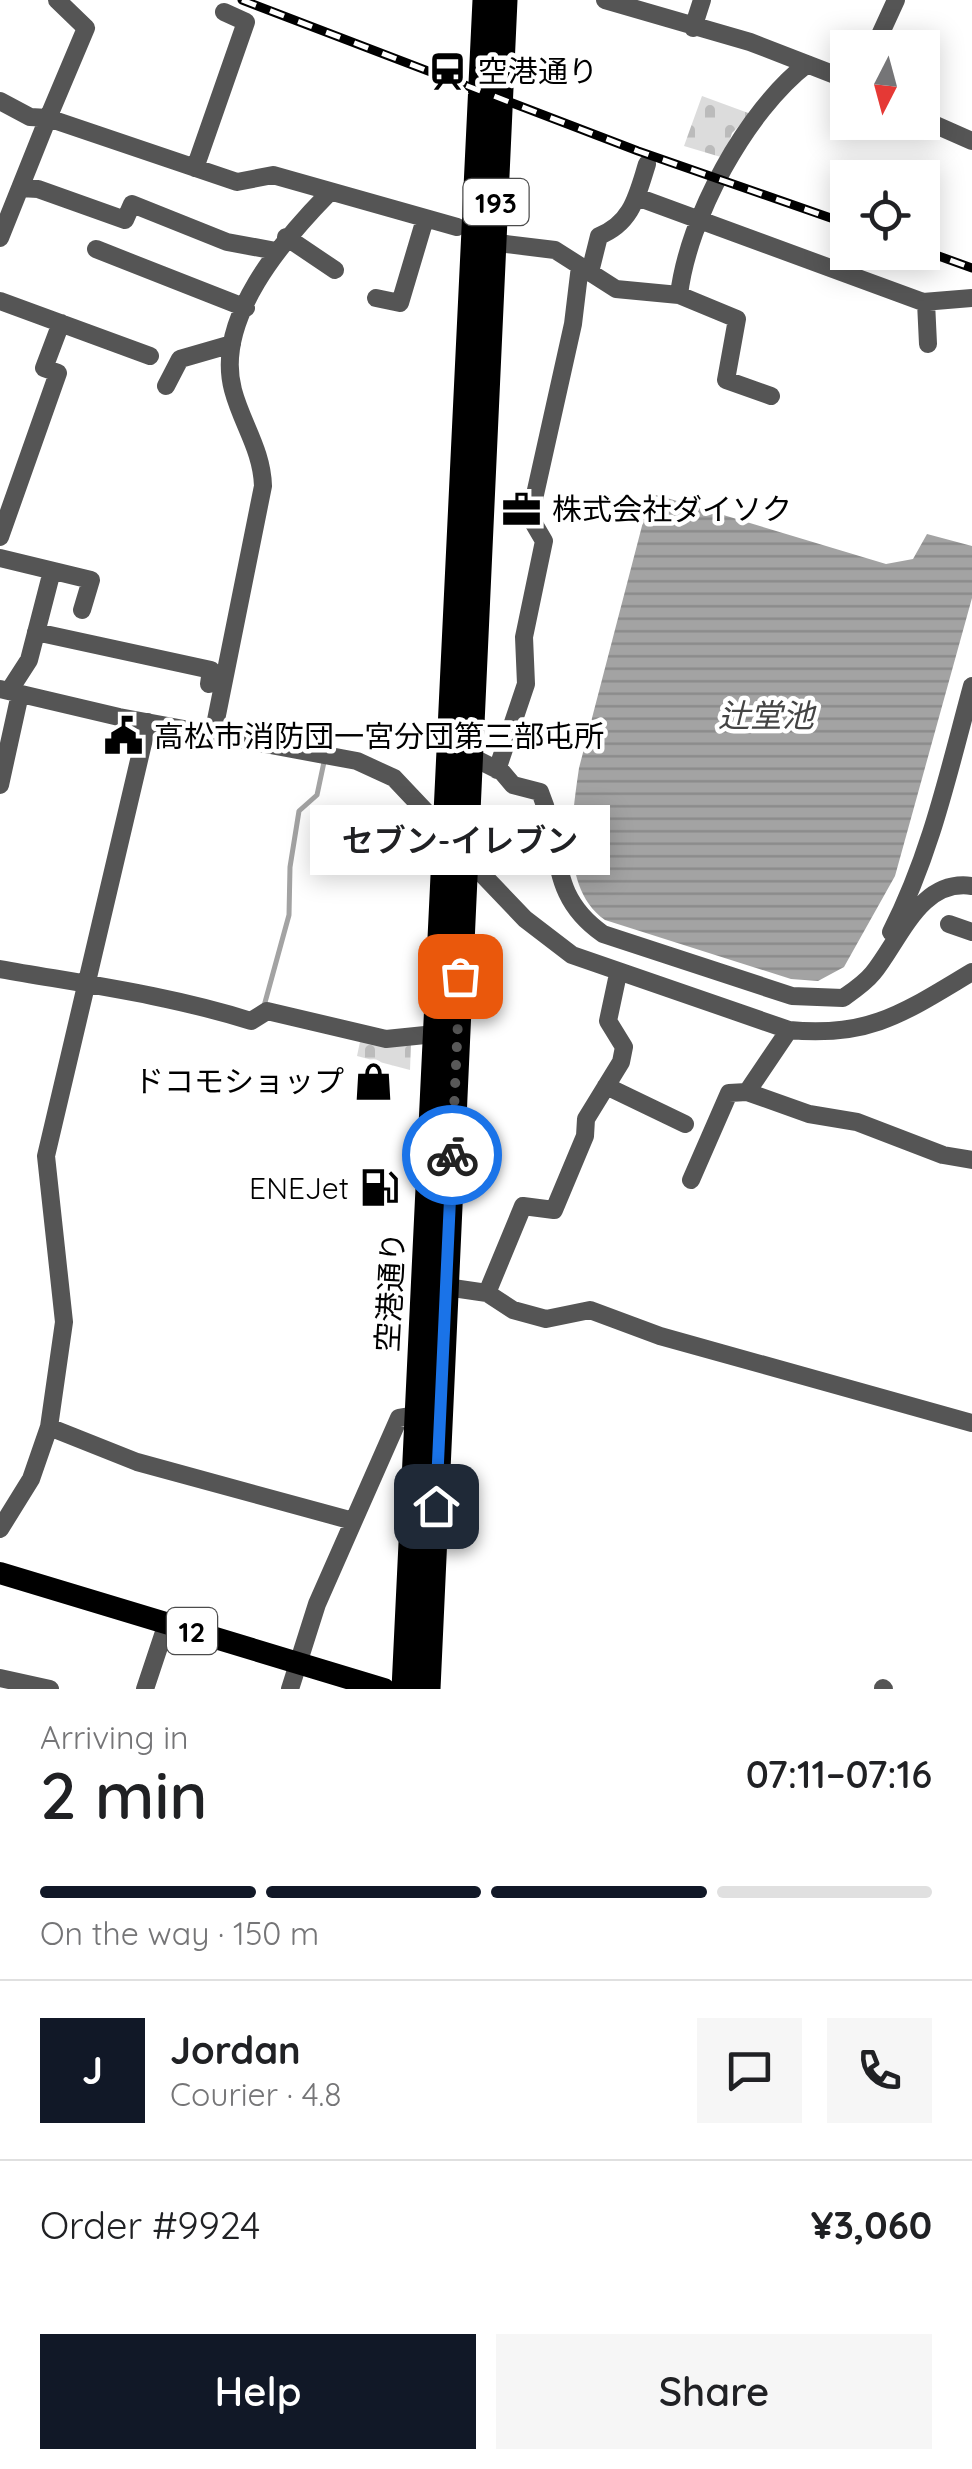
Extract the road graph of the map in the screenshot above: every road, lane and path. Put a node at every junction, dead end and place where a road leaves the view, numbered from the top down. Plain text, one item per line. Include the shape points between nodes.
1 (57, 0) edge
2 (471, 0) edge
3 (484, 0) edge
4 (505, 0) edge
5 (519, 0) edge
6 (605, 0) edge
7 (702, 0) edge
8 (896, 0) edge
9 (644, 7) edge
10 (224, 12) dead end
11 (694, 28) junction
12 (882, 30) edge
13 (807, 64) junction
14 (830, 73) edge
15 (0, 101) edge
16 (48, 118) junction
17 (940, 127) edge
18 (972, 141) edge
19 (647, 164) dead end
20 (195, 168) junction
21 (20, 188) junction
22 (328, 194) junction
23 (637, 197) junction
24 (425, 219) junction
25 (702, 219) junction
26 (457, 227) junction
27 (0, 238) edge
28 (281, 244) junction
29 (506, 244) junction
30 (96, 248) dead end
31 (585, 269) junction
32 (335, 270) dead end
33 (680, 295) junction
34 (376, 298) dead end
35 (972, 298) edge
36 (0, 301) edge
37 (926, 302) junction
38 (246, 308) junction
39 (61, 323) junction
40 (232, 344) junction
41 (928, 344) dead end
42 (150, 356) dead end
43 (166, 386) dead end
44 (772, 396) dead end
45 (476, 402) junction
46 (0, 538) edge
47 (0, 558) edge
48 (52, 572) junction
49 (82, 610) dead end
50 (36, 632) junction
51 (209, 684) dead end
52 (972, 686) edge
53 (10, 691) edge
54 (148, 722) junction
55 (212, 734) junction
56 (460, 756) junction
57 (497, 770) junction
58 (0, 785) edge
59 (445, 831) junction
60 (466, 858) junction
61 (972, 886) edge
62 (949, 924) dead end
63 (972, 932) edge
64 (891, 946) junction
65 (0, 968) edge
66 (972, 972) edge
67 (618, 974) junction
68 (86, 984) junction
69 (789, 1030) junction
70 (436, 1034) junction
71 (606, 1086) junction
72 (746, 1092) junction
73 (684, 1124) dead end
74 (972, 1160) edge
75 (691, 1180) dead end
76 (446, 1287) junction
77 (487, 1294) junction
78 (417, 1415) junction
79 (972, 1423) edge
80 (49, 1428) junction
81 (353, 1521) junction
82 (0, 1529) edge
83 (0, 1573) edge
84 (168, 1624) junction
85 (300, 1664) junction
86 (0, 1678) edge
87 (50, 1689) edge
88 (145, 1689) edge
89 (290, 1689) edge
90 (384, 1689) edge
91 (404, 1689) edge
92 (428, 1689) edge

1 - 16 street via 86,28
2 - 5 highway via 469,44 514,52
3 - 45 highway, 空港通り / 193
4 - 45 highway, 空港通り / 193
6 - 9 street
7 - 11 street
8 - 12 street
9 - 11 street
10 - 20 street via 246,22
11 - 13 street
13 - 14 street
13 - 25 street via 764,104
15 - 16 street via 30,117
16 - 20 street
16 - 21 street
17 - 18 street
19 - 23 street
20 - 22 street via 237,182 273,175
21 - 27 street
21 - 28 street via 125,220 132,204 227,242
22 - 24 street
22 - 28 street
23 - 25 street
23 - 31 street via 618,229 599,236
24 - 26 street
24 - 34 street via 400,303
25 - 33 street via 682,268
25 - 37 street
26 - 29 highway via 462,126 468,119 507,124 512,135
26 - 56 highway via 434,736
28 - 32 street
28 - 38 street
29 - 31 street via 555,250
29 - 56 highway via 480,735
30 - 38 street
31 - 33 street via 616,289
31 - 57 street via 530,517 544,541 524,637 526,684
33 - 44 street via 737,319 726,380
35 - 37 street
36 - 39 street
37 - 41 street
38 - 40 street
39 - 42 street
39 - 46 street via 44,368 58,373
40 - 43 street via 180,359
40 - 55 street via 230,380 259,456 263,486
45 - 56 highway, 空港通り / 193
47 - 48 street
48 - 49 street via 91,580
48 - 50 street
50 - 51 street via 211,670
50 - 53 street
52 - 64 street via 930,843 890,933
53 - 54 street
53 - 58 street
54 - 55 street
54 - 68 street
55 - 59 street via 379,769 420,800
56 - 57 street
56 - 59 highway, 空港通り / 193
56 - 60 highway, 空港通り / 193
57 - 64 street via 513,786 540,792 562,888 578,914 603,934 817,1000 842,998 858,987
59 - 60 street
59 - 70 highway, 空港通り / 193
60 - 67 street via 549,940
60 - 76 highway, 空港通り / 193
61 - 64 street via 930,894
62 - 63 street
65 - 68 street
66 - 69 street via 874,1026
67 - 69 street
67 - 71 street via 608,1021 624,1047
68 - 70 street via 178,998 251,1021 267,1011 386,1039
68 - 80 street via 46,1156 64,1322
69 - 72 street
70 - 78 highway, 空港通り / 193
71 - 73 street
71 - 77 street via 586,1120 554,1210 523,1206
72 - 74 street
72 - 75 street via 729,1093
76 - 77 street
76 - 92 highway, 空港通り / 193
77 - 79 street via 546,1319 590,1310 660,1336
78 - 81 street via 398,1418
78 - 91 highway, 空港通り / 193
80 - 81 street via 137,1462
80 - 82 street via 31,1479
81 - 85 street
83 - 84 main road, 12
84 - 85 main road, 12
84 - 88 street
85 - 89 street
85 - 90 main road, 12
86 - 87 street

